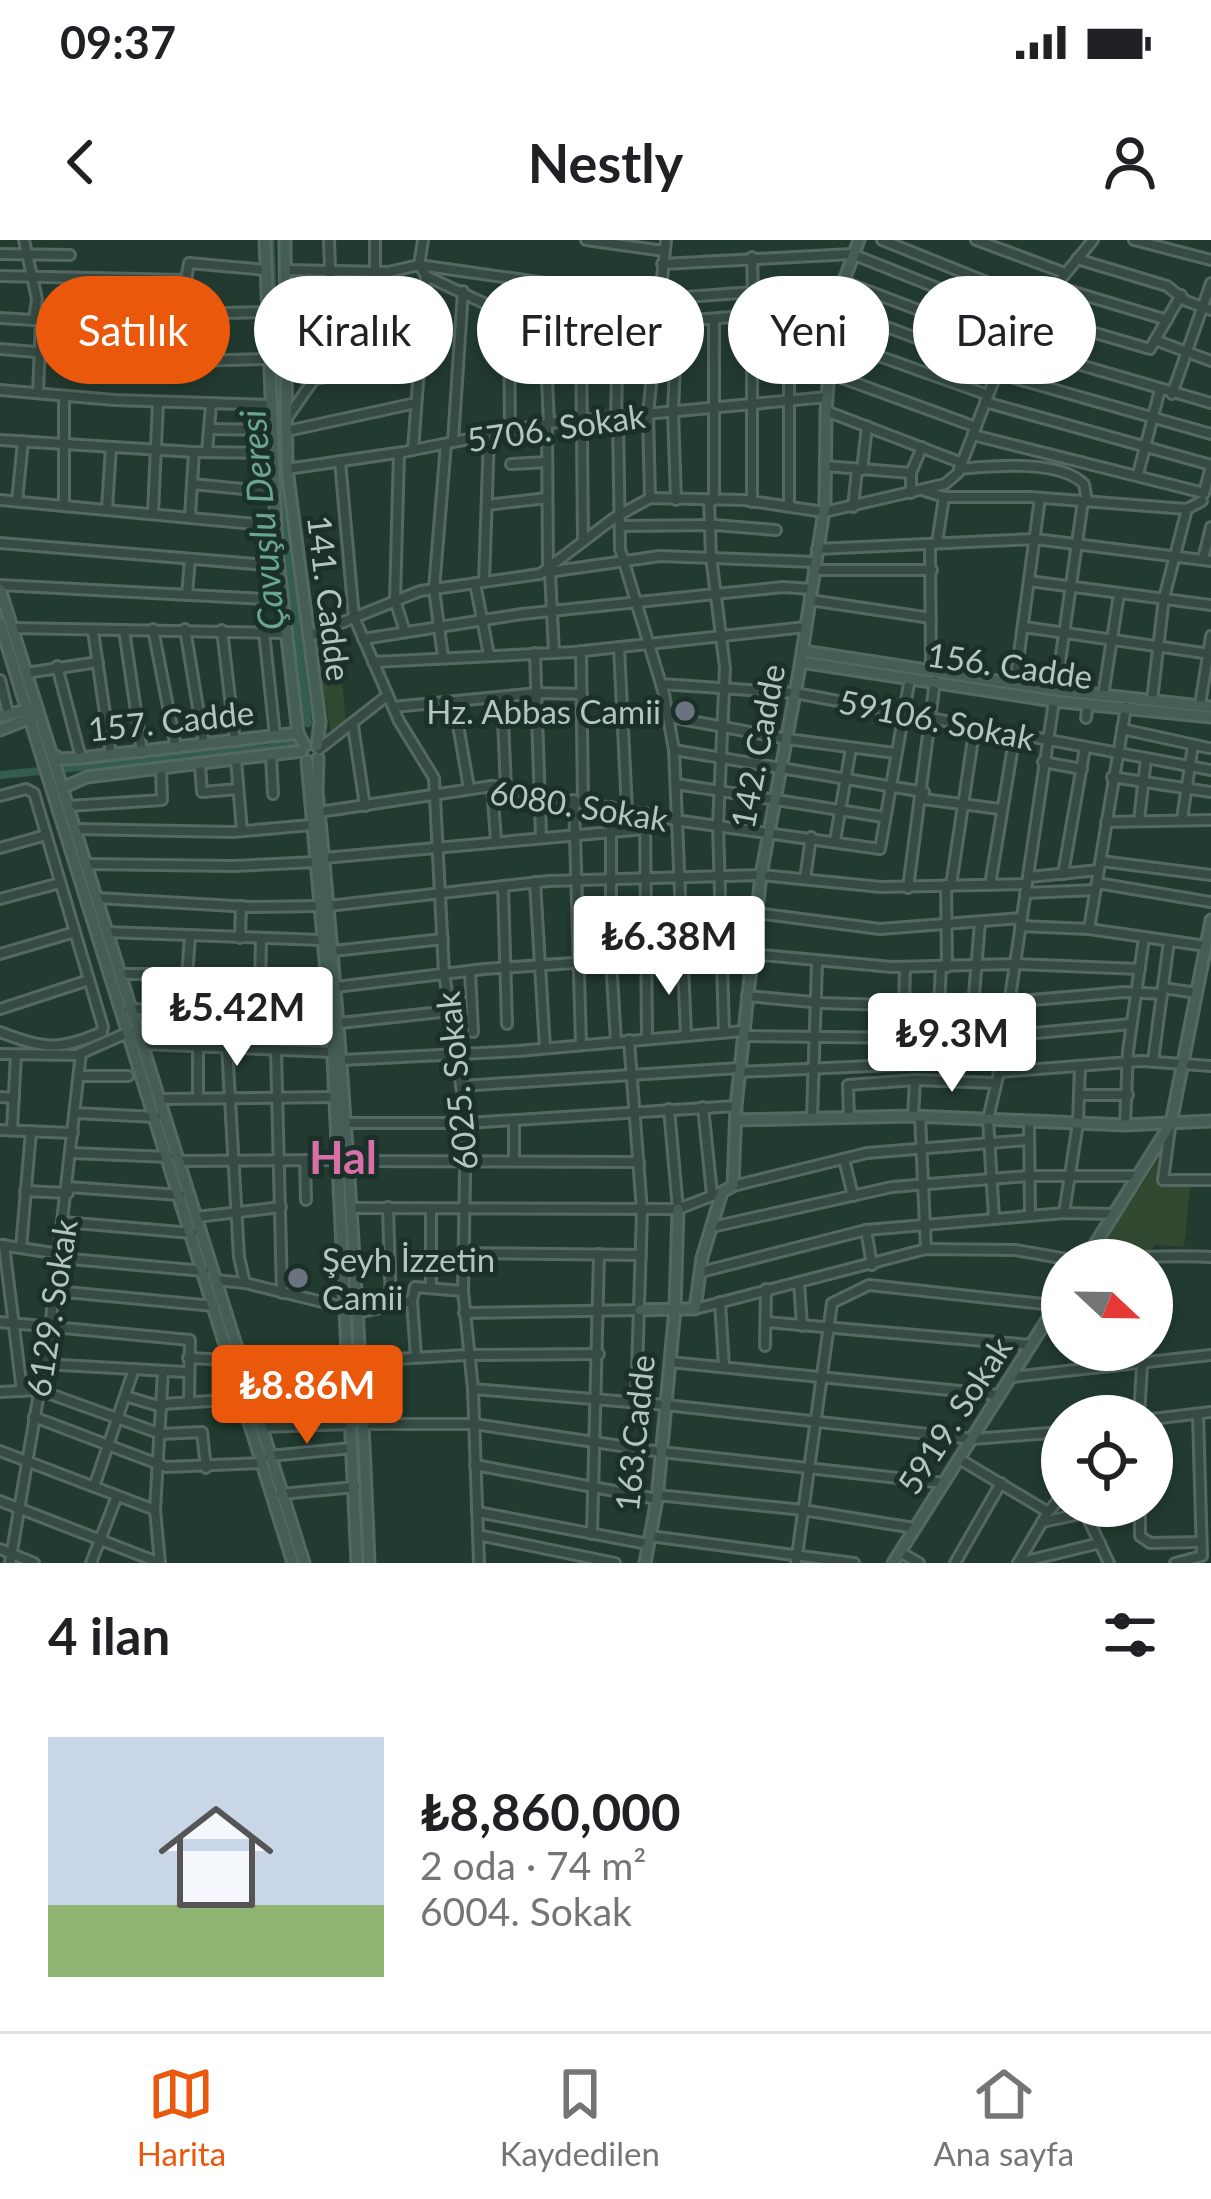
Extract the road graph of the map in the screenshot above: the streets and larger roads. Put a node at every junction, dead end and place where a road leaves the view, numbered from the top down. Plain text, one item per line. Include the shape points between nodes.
1 (24, 240) edge
2 (263, 240) edge
3 (284, 240) edge
4 (329, 240) edge
5 (376, 240) edge
6 (423, 240) edge
7 (586, 240) edge
8 (666, 240) edge
9 (859, 240) edge
10 (882, 240) edge
11 (976, 240) edge
12 (1009, 240) edge
13 (1134, 240) edge
14 (1090, 241) edge
15 (664, 251) junction
16 (1005, 251) junction
17 (0, 254) edge
18 (852, 254) junction
19 (28, 255) junction
20 (70, 255) dead end
21 (752, 257) junction
22 (1077, 259) junction
23 (1211, 260) edge
24 (662, 264) junction
25 (419, 265) junction
26 (266, 270) junction
27 (285, 270) junction
28 (329, 271) junction
29 (375, 272) junction
30 (388, 272) junction
31 (1065, 273) junction
32 (0, 276) edge
33 (266, 276) edge
34 (329, 276) edge
35 (385, 276) edge
36 (426, 276) edge
37 (496, 276) edge
38 (661, 276) edge
39 (753, 276) edge
40 (843, 276) edge
41 (913, 276) edge
42 (972, 276) edge
43 (1062, 276) edge
44 (33, 277) junction
45 (1211, 283) edge
46 (453, 287) edge
47 (463, 291) junction
48 (36, 294) edge
49 (1181, 295) junction
50 (477, 298) edge
51 (1096, 299) edge
52 (1207, 309) edge
53 (0, 318) edge
54 (728, 318) edge
55 (713, 319) junction
56 (36, 320) edge
57 (704, 320) edge
58 (1167, 320) junction
59 (1096, 335) edge
60 (1155, 340) junction
61 (0, 349) edge
62 (36, 352) edge
63 (1185, 353) junction
64 (1211, 361) edge
65 (889, 362) edge
66 (1096, 371) edge
67 (38, 384) edge
68 (269, 384) edge
69 (309, 384) edge
70 (418, 384) edge
71 (509, 384) edge
72 (547, 384) edge
73 (581, 384) edge
74 (619, 384) edge
75 (650, 384) edge
76 (674, 384) edge
77 (751, 384) edge
78 (787, 384) edge
79 (828, 384) edge
80 (856, 384) edge
81 (992, 384) edge
82 (1039, 384) edge
83 (0, 390) edge
84 (1160, 390) junction
85 (38, 393) junction
86 (1172, 394) junction
87 (64, 395) junction
88 (827, 397) junction
89 (986, 399) junction
90 (787, 400) junction
91 (158, 402) junction
92 (416, 403) junction
93 (1211, 403) edge
94 (751, 404) junction
95 (211, 405) junction
96 (269, 405) junction
97 (714, 408) junction
98 (673, 411) junction
99 (826, 411) junction
100 (648, 414) junction
101 (617, 416) junction
102 (287, 418) junction
103 (1153, 419) junction
104 (581, 420) junction
105 (548, 423) junction
106 (867, 427) junction
107 (209, 429) junction
108 (271, 430) junction
109 (287, 431) junction
110 (510, 431) junction
111 (974, 431) junction
112 (1211, 434) edge
113 (489, 435) junction
114 (0, 440) edge
115 (23, 441) junction
116 (63, 441) junction
117 (450, 443) junction
118 (111, 447) junction
119 (922, 447) junction
120 (1146, 448) junction
121 (154, 449) junction
122 (413, 450) junction
123 (194, 452) junction
124 (207, 452) junction
125 (272, 453) junction
126 (399, 453) junction
127 (340, 461) junction
128 (547, 462) junction
129 (511, 464) dead end
130 (825, 466) junction
131 (961, 466) junction
132 (1211, 466) edge
133 (273, 467) junction
134 (287, 469) junction
135 (860, 470) junction
136 (911, 473) junction
137 (1138, 474) junction
138 (192, 484) junction
139 (923, 490) junction
140 (274, 491) junction
141 (911, 493) junction
142 (944, 497) junction
143 (548, 498) junction
144 (650, 498) junction
145 (1040, 498) junction
146 (0, 500) edge
147 (676, 500) junction
148 (711, 500) junction
149 (1206, 500) edge
150 (17, 501) junction
151 (1085, 501) junction
152 (752, 502) junction
153 (64, 505) junction
154 (488, 505) junction
155 (789, 507) junction
156 (853, 507) junction
157 (107, 508) junction
158 (1186, 509) junction
159 (824, 512) junction
160 (153, 513) junction
161 (190, 517) junction
162 (620, 520) junction
163 (710, 525) junction
164 (275, 526) junction
165 (1211, 527) edge
166 (776, 530) dead end
167 (1035, 539) junction
168 (1076, 541) junction
169 (583, 542) junction
170 (0, 543) edge
171 (934, 545) junction
172 (818, 548) junction
173 (711, 556) junction
174 (1172, 556) junction
175 (190, 559) junction
176 (623, 559) junction
177 (1207, 560) edge
178 (278, 566) junction
179 (815, 566) junction
180 (546, 571) junction
181 (932, 571) junction
182 (1029, 580) junction
183 (479, 582) junction
184 (0, 587) edge
185 (1069, 588) junction
186 (434, 589) junction
187 (811, 594) junction
188 (1119, 594) junction
189 (187, 595) junction
190 (716, 595) junction
191 (1164, 598) junction
192 (283, 600) junction
193 (395, 601) junction
194 (636, 603) junction
195 (1211, 605) edge
196 (554, 612) junction
197 (354, 617) junction
198 (931, 618) junction
199 (482, 620) junction
200 (0, 623) edge
201 (439, 626) junction
202 (806, 627) junction
203 (1024, 627) junction
204 (12, 628) junction
205 (153, 629) junction
206 (185, 629) junction
207 (124, 630) junction
208 (221, 630) junction
209 (93, 632) junction
210 (264, 632) junction
211 (405, 632) junction
212 (286, 633) junction
213 (1064, 634) junction
214 (722, 635) junction
215 (1211, 636) edge
216 (306, 637) junction
217 (363, 638) junction
218 (1113, 641) junction
219 (648, 644) junction
220 (1158, 645) junction
221 (619, 647) junction
222 (580, 651) junction
223 (536, 653) junction
224 (554, 653) junction
225 (1209, 653) edge
226 (489, 655) junction
227 (802, 656) junction
228 (443, 657) junction
229 (98, 662) junction
230 (373, 662) junction
231 (57, 666) junction
232 (26, 673) junction
233 (933, 675) junction
234 (910, 678) junction
235 (0, 681) edge
236 (1015, 683) junction
237 (661, 684) junction
238 (724, 686) junction
239 (538, 693) junction
240 (795, 693) junction
241 (582, 694) junction
242 (388, 695) junction
243 (1055, 695) junction
244 (1103, 696) junction
245 (502, 697) junction
246 (1152, 700) junction
247 (454, 702) junction
248 (1088, 704) junction
249 (1205, 706) edge
250 (393, 707) junction
251 (1126, 707) junction
252 (32, 709) junction
253 (903, 713) junction
254 (4, 715) edge
255 (670, 717) junction
256 (1211, 717) edge
257 (1086, 718) dead end
258 (933, 719) junction
259 (31, 722) junction
260 (353, 725) junction
261 (975, 727) junction
262 (721, 728) junction
263 (1122, 729) junction
264 (0, 730) edge
265 (298, 733) junction
266 (1015, 734) junction
267 (275, 736) junction
268 (787, 739) junction
269 (1046, 740) junction
270 (235, 741) junction
271 (204, 744) junction
272 (1193, 745) junction
273 (176, 748) junction
274 (851, 748) junction
275 (1085, 748) junction
276 (1209, 748) edge
277 (674, 750) junction
278 (142, 752) junction
279 (311, 752) junction
280 (895, 753) junction
281 (1117, 753) junction
282 (46, 755) junction
283 (112, 755) junction
284 (271, 756) junction
285 (81, 758) junction
286 (1146, 758) junction
287 (236, 760) junction
288 (721, 760) junction
289 (1043, 762) junction
290 (200, 765) junction
291 (1190, 766) junction
292 (781, 769) junction
293 (1082, 769) junction
294 (161, 770) junction
295 (1211, 770) edge
296 (1112, 777) junction
297 (845, 779) junction
298 (1143, 781) junction
299 (57, 783) junction
300 (676, 784) junction
301 (888, 785) junction
302 (492, 787) junction
303 (469, 788) junction
304 (506, 788) junction
305 (1186, 788) junction
306 (238, 789) junction
307 (719, 790) junction
308 (1211, 792) edge
309 (541, 793) junction
310 (273, 794) dead end
311 (436, 795) junction
312 (0, 796) edge
313 (923, 796) junction
314 (578, 801) junction
315 (775, 801) junction
316 (68, 806) junction
317 (365, 806) junction
318 (962, 806) junction
319 (611, 807) junction
320 (1000, 809) junction
321 (627, 810) junction
322 (839, 810) junction
323 (319, 812) junction
324 (645, 813) junction
325 (884, 817) junction
326 (679, 820) junction
327 (1181, 820) junction
328 (1211, 820) edge
329 (1138, 821) junction
330 (1106, 822) junction
331 (311, 825) junction
332 (718, 825) junction
333 (75, 829) junction
334 (645, 829) junction
335 (242, 830) junction
336 (769, 830) junction
337 (611, 831) junction
338 (574, 834) junction
339 (46, 835) junction
340 (541, 836) junction
341 (811, 838) junction
342 (496, 840) junction
343 (835, 842) junction
344 (440, 846) junction
345 (0, 848) edge
346 (320, 860) junction
347 (86, 864) junction
348 (1100, 865) junction
349 (1063, 874) junction
350 (1211, 874) edge
351 (761, 875) junction
352 (718, 876) junction
353 (681, 877) junction
354 (646, 878) junction
355 (612, 879) junction
356 (805, 879) junction
357 (573, 880) junction
358 (535, 882) junction
359 (61, 883) junction
360 (990, 884) junction
361 (948, 885) junction
362 (1027, 885) junction
363 (502, 886) junction
364 (1096, 886) junction
365 (908, 888) junction
366 (441, 893) junction
367 (97, 898) junction
368 (0, 899) edge
369 (1211, 902) edge
370 (241, 906) junction
371 (324, 906) junction
372 (756, 913) junction
373 (1211, 920) edge
374 (980, 922) junction
375 (1020, 922) junction
376 (949, 926) junction
377 (1089, 929) junction
378 (75, 932) junction
379 (107, 932) junction
380 (190, 936) junction
381 (240, 938) junction
382 (261, 938) junction
383 (1144, 938) junction
384 (443, 939) junction
385 (322, 940) junction
386 (1168, 941) junction
387 (1206, 946) junction
388 (333, 951) junction
389 (720, 953) junction
390 (752, 953) junction
391 (0, 954) edge
392 (685, 955) junction
393 (649, 957) junction
394 (611, 960) junction
395 (578, 963) junction
396 (817, 963) junction
397 (1014, 964) junction
398 (542, 965) junction
399 (975, 966) junction
400 (905, 967) junction
401 (944, 967) junction
402 (505, 968) junction
403 (1140, 969) junction
404 (470, 971) junction
405 (188, 973) junction
406 (444, 973) junction
407 (120, 974) junction
408 (326, 974) junction
409 (260, 976) junction
410 (89, 980) junction
411 (1206, 981) edge
412 (332, 987) junction
413 (1163, 991) junction
414 (1136, 992) junction
415 (1198, 993) junction
416 (747, 995) junction
417 (815, 1003) junction
418 (904, 1005) junction
419 (939, 1005) junction
420 (1008, 1005) junction
421 (333, 1007) junction
422 (973, 1007) junction
423 (0, 1009) edge
424 (127, 1010) junction
425 (185, 1010) junction
426 (450, 1011) junction
427 (261, 1012) junction
428 (340, 1023) junction
429 (507, 1024) dead end
430 (1132, 1024) junction
431 (473, 1031) dead end
432 (0, 1032) edge
433 (129, 1032) junction
434 (724, 1032) junction
435 (743, 1034) junction
436 (686, 1035) junction
437 (647, 1038) junction
438 (814, 1038) junction
439 (1003, 1038) junction
440 (629, 1040) junction
441 (616, 1041) junction
442 (142, 1044) junction
443 (581, 1044) junction
444 (182, 1045) junction
445 (198, 1045) junction
446 (227, 1046) junction
447 (545, 1048) junction
448 (260, 1049) junction
449 (276, 1050) junction
450 (332, 1052) junction
451 (81, 1053) junction
452 (0, 1054) edge
453 (456, 1054) junction
454 (16, 1055) junction
455 (342, 1060) junction
456 (1000, 1060) junction
457 (1128, 1061) junction
458 (1153, 1061) junction
459 (1184, 1064) junction
460 (1080, 1066) junction
461 (1211, 1066) edge
462 (739, 1070) junction
463 (815, 1070) junction
464 (79, 1076) junction
465 (128, 1076) dead end
466 (998, 1077) junction
467 (632, 1078) junction
468 (915, 1080) junction
469 (461, 1086) junction
470 (1128, 1094) junction
471 (1080, 1095) junction
472 (198, 1096) junction
473 (230, 1096) junction
474 (279, 1096) junction
475 (0, 1097) edge
476 (335, 1097) junction
477 (14, 1098) junction
478 (159, 1099) junction
479 (736, 1106) junction
480 (703, 1107) junction
481 (669, 1109) junction
482 (635, 1112) junction
483 (76, 1113) junction
484 (917, 1116) junction
485 (156, 1117) junction
486 (848, 1117) junction
487 (812, 1118) junction
488 (988, 1119) junction
489 (514, 1120) junction
490 (736, 1120) junction
491 (1211, 1121) edge
492 (1029, 1122) junction
493 (346, 1123) junction
494 (466, 1123) junction
495 (1078, 1123) junction
496 (1171, 1123) junction
497 (1125, 1124) junction
498 (0, 1130) edge
499 (12, 1130) junction
500 (31, 1131) junction
501 (74, 1133) junction
502 (1028, 1140) junction
503 (988, 1141) junction
504 (920, 1147) junction
505 (72, 1153) junction
506 (173, 1159) junction
507 (234, 1159) junction
508 (844, 1159) junction
509 (280, 1160) junction
510 (305, 1160) junction
511 (514, 1160) junction
512 (344, 1161) junction
513 (467, 1161) junction
514 (639, 1162) junction
515 (1069, 1175) junction
516 (1028, 1176) junction
517 (1136, 1176) junction
518 (992, 1179) junction
519 (1211, 1180) edge
520 (922, 1184) junction
521 (25, 1190) junction
522 (68, 1190) junction
523 (722, 1191) junction
524 (180, 1195) junction
525 (853, 1196) junction
526 (306, 1200) dead end
527 (388, 1207) junction
528 (467, 1207) junction
529 (281, 1208) junction
530 (431, 1208) junction
531 (346, 1209) junction
532 (642, 1210) junction
533 (678, 1210) junction
534 (238, 1211) junction
535 (1064, 1213) junction
536 (1113, 1214) junction
537 (1030, 1215) junction
538 (196, 1217) junction
539 (994, 1218) junction
540 (64, 1222) junction
541 (922, 1224) junction
542 (712, 1227) junction
543 (866, 1230) junction
544 (192, 1233) junction
545 (1098, 1239) edge
546 (2, 1245) edge
547 (21, 1248) junction
548 (926, 1249) junction
549 (465, 1253) junction
550 (598, 1254) junction
551 (641, 1255) junction
552 (1041, 1255) edge
553 (59, 1256) junction
554 (1211, 1257) edge
555 (1173, 1258) edge
556 (872, 1265) junction
557 (204, 1271) junction
558 (700, 1272) junction
559 (215, 1280) junction
560 (799, 1282) junction
561 (245, 1283) junction
562 (431, 1288) junction
563 (766, 1289) junction
564 (55, 1291) junction
565 (463, 1291) junction
566 (282, 1293) junction
567 (1041, 1300) edge
568 (412, 1301) junction
569 (720, 1302) junction
570 (215, 1306) junction
571 (391, 1308) junction
572 (675, 1309) junction
573 (695, 1309) junction
574 (640, 1310) junction
575 (352, 1311) junction
576 (600, 1311) junction
577 (464, 1313) junction
578 (0, 1322) edge
579 (766, 1322) junction
580 (12, 1324) junction
581 (802, 1326) junction
582 (50, 1328) junction
583 (829, 1329) junction
584 (1041, 1331) edge
585 (765, 1346) dead end
586 (1031, 1346) junction
587 (466, 1354) junction
588 (598, 1354) junction
589 (1211, 1354) edge
590 (416, 1357) junction
591 (188, 1358) junction
592 (1173, 1359) edge
593 (236, 1360) junction
594 (670, 1362) junction
595 (355, 1363) junction
596 (43, 1364) junction
597 (724, 1367) junction
598 (134, 1369) junction
599 (163, 1371) junction
600 (1068, 1371) edge
601 (187, 1372) junction
602 (822, 1377) junction
603 (1012, 1377) junction
604 (472, 1389) junction
605 (39, 1390) junction
606 (22, 1391) junction
607 (0, 1392) edge
608 (1000, 1394) junction
609 (125, 1396) junction
610 (351, 1397) junction
611 (189, 1400) junction
612 (248, 1400) junction
613 (598, 1400) junction
614 (636, 1403) junction
615 (162, 1405) junction
616 (666, 1405) junction
617 (1211, 1412) edge
618 (1198, 1414) junction
619 (34, 1417) junction
620 (1173, 1417) edge
621 (117, 1420) junction
622 (816, 1421) junction
623 (358, 1424) junction
624 (474, 1424) junction
625 (260, 1427) junction
626 (160, 1434) junction
627 (1041, 1434) edge
628 (973, 1439) junction
629 (595, 1442) junction
630 (108, 1443) junction
631 (353, 1448) junction
632 (0, 1451) edge
633 (661, 1452) junction
634 (266, 1460) junction
635 (961, 1460) junction
636 (26, 1462) junction
637 (160, 1464) junction
638 (476, 1465) junction
639 (811, 1467) junction
640 (206, 1468) junction
641 (1211, 1474) edge
642 (1199, 1476) junction
643 (944, 1483) junction
644 (1001, 1483) junction
645 (93, 1487) junction
646 (355, 1487) junction
647 (593, 1487) junction
648 (281, 1494) junction
649 (117, 1496) junction
650 (657, 1497) junction
651 (0, 1501) edge
652 (1041, 1508) edge
653 (19, 1509) junction
654 (155, 1510) junction
655 (803, 1510) junction
656 (477, 1512) junction
657 (1041, 1522) edge
658 (1092, 1527) edge
659 (1140, 1527) edge
660 (914, 1528) junction
661 (592, 1534) junction
662 (478, 1535) junction
663 (100, 1540) junction
664 (649, 1540) junction
665 (1199, 1542) junction
666 (1100, 1543) junction
667 (0, 1549) edge
668 (560, 1552) junction
669 (900, 1552) junction
670 (361, 1555) edge
671 (1207, 1555) edge
672 (11, 1558) edge
673 (796, 1559) edge
674 (34, 1563) edge
675 (92, 1563) edge
676 (160, 1563) edge
677 (293, 1563) edge
678 (304, 1563) edge
679 (369, 1563) edge
680 (479, 1563) edge
681 (558, 1563) edge
682 (615, 1563) edge
683 (645, 1563) edge
684 (854, 1563) edge
685 (893, 1563) edge
686 (919, 1563) edge
687 (955, 1563) edge
688 (1018, 1563) edge
689 (1109, 1563) edge
690 (1175, 1563) edge

1 - 19 street
2 - 26 street, 141. Cadde
3 - 27 street, 141. Cadde
4 - 28 street
5 - 29 street
6 - 25 street
7 - 15 street
8 - 15 street
9 - 18 street, 142. Cadde
10 - 42 street
11 - 16 street
12 - 16 street
13 - 23 street
14 - 22 street
15 - 24 street
16 - 31 street
17 - 19 street
18 - 21 street
18 - 40 street, 142. Cadde
18 - 41 street
19 - 20 street
19 - 44 street
21 - 24 street
21 - 39 street
22 - 31 street
22 - 49 street
24 - 38 street
25 - 30 street
25 - 36 street
25 - 37 street
26 - 27 street
26 - 33 street, 141. Cadde
26 - 44 street via 189,263 186,280
27 - 28 street
27 - 102 street, 141. Cadde
28 - 29 street
28 - 34 street
29 - 30 street
30 - 35 street
31 - 43 street
32 - 44 street
44 - 48 street
45 - 52 street
46 - 47 street
47 - 50 street
47 - 117 street
49 - 52 street
49 - 58 street
51 - 58 street
52 - 63 street
53 - 56 street
54 - 55 street
55 - 57 street
55 - 97 street
58 - 60 street
59 - 60 street via 1150,349
60 - 63 street
61 - 62 street
63 - 64 street
63 - 86 street
65 - 89 street
66 - 84 street
67 - 85 street
68 - 96 street, 141. Cadde
69 - 102 street
70 - 92 street
71 - 110 street
72 - 105 street
73 - 104 street
74 - 101 street
75 - 100 street
76 - 98 street
77 - 94 street
78 - 90 street
79 - 88 street, 142. Cadde
80 - 111 street
81 - 89 street
82 - 103 street
83 - 85 street
84 - 86 street
84 - 103 street
85 - 87 street
86 - 93 street
87 - 91 street
87 - 116 street
88 - 90 street, 5706. Sokak
88 - 99 street, 142. Cadde
89 - 111 street
89 - 120 street
90 - 94 street, 5706. Sokak
90 - 155 street
91 - 95 street
91 - 121 street
92 - 109 street
92 - 122 street
94 - 97 street, 5706. Sokak
94 - 152 street
95 - 96 street
95 - 107 street
96 - 108 street, 141. Cadde
97 - 98 street, 5706. Sokak
97 - 148 street
98 - 100 street, 5706. Sokak
98 - 147 street
99 - 106 street
99 - 130 street, 142. Cadde
100 - 101 street, 5706. Sokak
100 - 144 street
101 - 104 street, 5706. Sokak
101 - 162 street
102 - 109 street, 141. Cadde
103 - 112 street
103 - 120 street
104 - 105 street, 5706. Sokak
104 - 169 street
105 - 110 street, 5706. Sokak
105 - 128 street
106 - 119 street
106 - 135 street
107 - 108 street
107 - 124 street
108 - 125 street, 141. Cadde
109 - 134 street, 141. Cadde
110 - 113 street, 5706. Sokak
111 - 131 street
111 - 137 street
113 - 117 street, 5706. Sokak
113 - 154 street
114 - 115 street
115 - 116 street
115 - 150 street
116 - 118 street
116 - 153 street
117 - 122 street, 5706. Sokak
117 - 186 street
118 - 121 street
118 - 157 street
119 - 131 street
119 - 136 street
120 - 132 street
120 - 137 street
121 - 123 street
121 - 160 street
122 - 126 street, 5706. Sokak
123 - 124 street
123 - 138 street
124 - 125 street
125 - 133 street, 141. Cadde
126 - 127 street, 5706. Sokak
126 - 193 street
127 - 134 street, 5706. Sokak
127 - 197 street, 6025. Sokak
128 - 129 street
128 - 143 street
130 - 135 street
130 - 159 street, 142. Cadde
131 - 139 street via 945,484
131 - 151 street via 1070,475 1084,484
132 - 149 street
133 - 134 street
133 - 140 street, 141. Cadde
134 - 216 street, 141. Cadde
135 - 136 street
135 - 156 street
136 - 141 street
137 - 149 street
138 - 140 street
138 - 161 street
139 - 141 street
139 - 142 street
140 - 164 street, 141. Cadde
141 - 156 street
142 - 145 street
142 - 171 street
143 - 154 street
143 - 180 street
144 - 147 street
144 - 162 street
145 - 151 street
145 - 167 street
146 - 150 street
147 - 148 street
148 - 152 street
148 - 163 street
149 - 158 street
150 - 153 street
151 - 158 street
151 - 168 street
152 - 155 street
153 - 157 street
154 - 183 street
155 - 159 street
156 - 159 street
157 - 160 street
158 - 174 street
159 - 172 street, 142. Cadde
160 - 161 street
161 - 164 street
162 - 163 street
162 - 169 street
162 - 176 street
163 - 166 street
163 - 173 street
164 - 178 street, 141. Cadde
165 - 177 street
167 - 168 street
167 - 171 street
167 - 182 street
168 - 174 street
168 - 185 street
169 - 180 street
170 - 175 street
171 - 172 street
171 - 181 street
172 - 179 street, 142. Cadde
173 - 176 street
173 - 179 street
173 - 190 street
174 - 177 street
174 - 191 street
175 - 178 street
175 - 189 street
176 - 180 street
176 - 194 street
178 - 192 street, 141. Cadde
179 - 181 street
179 - 187 street, 142. Cadde
180 - 183 street
180 - 196 street
181 - 198 street
182 - 185 street
182 - 203 street
183 - 186 street
183 - 199 street
184 - 189 street
184 - 204 street
185 - 188 street
185 - 213 street
186 - 193 street
186 - 201 street
187 - 190 street via 783,587
187 - 198 street
187 - 202 street, 142. Cadde
188 - 191 street
188 - 218 street
189 - 192 street
190 - 194 street
190 - 214 street
191 - 195 street
191 - 220 street
192 - 212 street, 141. Cadde
193 - 197 street
193 - 211 street
194 - 196 street
194 - 219 street
196 - 199 street
196 - 224 street
197 - 216 street
197 - 217 street, 6025. Sokak
198 - 233 street
199 - 201 street
199 - 226 street
200 - 252 street
201 - 211 street
201 - 228 street
202 - 214 street
202 - 227 street, 142. Cadde
203 - 213 street
203 - 236 street
204 - 209 street
204 - 232 street
205 - 206 street
205 - 207 street
205 - 273 street
206 - 208 street
206 - 271 street
207 - 209 street
207 - 278 street
208 - 210 street
208 - 270 street
209 - 229 street
210 - 212 street
210 - 267 street
211 - 217 street
212 - 265 street, 141. Cadde
213 - 218 street
213 - 243 street
214 - 219 street
214 - 238 street
215 - 225 street
216 - 279 street, 141. Cadde via 320,722
217 - 230 street, 6025. Sokak
218 - 220 street
218 - 244 street
219 - 221 street
219 - 237 street
220 - 225 street
220 - 246 street
221 - 222 street
221 - 321 street
222 - 224 street
222 - 241 street
223 - 224 street
223 - 226 street
223 - 239 street
225 - 249 street
226 - 228 street
227 - 233 street, 156. Cadde
227 - 234 street, 156. Cadde
227 - 240 street, 142. Cadde
228 - 230 street
229 - 231 street
229 - 283 street
230 - 242 street, 6025. Sokak
231 - 232 street
231 - 285 street
232 - 252 street
233 - 234 street, 156. Cadde
233 - 236 street, 156. Cadde
233 - 243 street, 156. Cadde
233 - 258 street
234 - 253 street
235 - 254 street
236 - 243 street, 156. Cadde
237 - 238 street, 59106. Sokak
237 - 255 street
238 - 240 street, 59106. Sokak
238 - 262 street
239 - 241 street
239 - 245 street
239 - 309 street
240 - 253 street, 59106. Sokak
240 - 268 street, 142. Cadde
241 - 314 street
242 - 250 street, 6025. Sokak
242 - 260 street
243 - 244 street, 156. Cadde
243 - 248 street, 156. Cadde
243 - 269 street
244 - 246 street, 156. Cadde
245 - 247 street
245 - 304 street
246 - 249 street, 156. Cadde
247 - 250 street
247 - 303 street
248 - 251 street, 156. Cadde
248 - 257 street
250 - 311 street, 6025. Sokak
251 - 256 street, 156. Cadde
251 - 263 street
252 - 254 street
252 - 259 street
252 - 282 street
253 - 258 street, 59106. Sokak
253 - 280 street
255 - 262 street
255 - 277 street
258 - 261 street, 59106. Sokak
258 - 313 street
259 - 264 street
259 - 282 street
260 - 279 street
260 - 317 street
261 - 266 street, 59106. Sokak
261 - 318 street
262 - 268 street
262 - 288 street
263 - 272 street
263 - 281 street
265 - 267 street, 157. Cadde
265 - 279 street, 141. Cadde
266 - 269 street, 59106. Sokak
266 - 320 street
267 - 270 street, 157. Cadde
268 - 274 street
268 - 292 street, 142. Cadde
269 - 275 street, 59106. Sokak
269 - 289 street
270 - 271 street, 157. Cadde
271 - 273 street, 157. Cadde
272 - 276 street
272 - 291 street
273 - 278 street, 157. Cadde
274 - 280 street
274 - 297 street
275 - 281 street, 59106. Sokak
275 - 293 street
277 - 288 street
277 - 300 street
278 - 283 street, 157. Cadde
279 - 284 street, 157. Cadde
279 - 323 street, 141. Cadde
279 - 331 street, 141. Cadde
280 - 301 street
281 - 286 street, 59106. Sokak
281 - 296 street
282 - 285 street, 157. Cadde
282 - 299 street
283 - 285 street, 157. Cadde
284 - 287 street, 157. Cadde
284 - 310 street
286 - 291 street, 59106. Sokak
286 - 298 street
287 - 290 street, 157. Cadde
287 - 306 street
288 - 292 street
288 - 307 street
289 - 293 street
289 - 362 street
290 - 294 street, 157. Cadde
290 - 306 street via 202,792
291 - 295 street, 59106. Sokak
291 - 305 street
292 - 297 street
292 - 315 street, 142. Cadde
293 - 349 street
294 - 299 street, 157. Cadde
294 - 316 street via 162,800
296 - 298 street
296 - 330 street
297 - 301 street
297 - 322 street
298 - 305 street
298 - 329 street
299 - 316 street
299 - 424 street
300 - 307 street
300 - 326 street
301 - 313 street
301 - 325 street
302 - 303 street, 6080. Sokak
302 - 304 street, 6080. Sokak
302 - 342 street
303 - 311 street, 6080. Sokak
304 - 309 street, 6080. Sokak
305 - 308 street
305 - 327 street
306 - 335 street
307 - 315 street
307 - 332 street
309 - 314 street, 6080. Sokak
309 - 340 street
311 - 317 street, 6080. Sokak
311 - 344 street, 6025. Sokak
312 - 339 street via 34,793
313 - 318 street
313 - 365 street
314 - 319 street, 6080. Sokak
314 - 338 street
315 - 322 street
315 - 336 street, 142. Cadde
316 - 333 street
317 - 323 street, 6080. Sokak
318 - 320 street
318 - 361 street
319 - 321 street, 6080. Sokak
319 - 337 street
320 - 360 street
321 - 324 street, 6080. Sokak
322 - 325 street
322 - 343 street
323 - 346 street, 141. Cadde
324 - 326 street, 6080. Sokak
324 - 334 street
325 - 343 street, 6080. Sokak via 880,849
326 - 332 street, 6080. Sokak
326 - 353 street
327 - 328 street
327 - 329 street
329 - 330 street
330 - 348 street
331 - 335 street
331 - 346 street, 141. Cadde
332 - 336 street, 6080. Sokak
332 - 352 street
333 - 335 street
333 - 347 street
334 - 337 street
334 - 354 street
336 - 341 street, 6080. Sokak
336 - 351 street, 142. Cadde
337 - 338 street
337 - 355 street
338 - 340 street
338 - 357 street
339 - 345 street
339 - 359 street
340 - 342 street
341 - 343 street, 6080. Sokak
341 - 356 street
342 - 344 street
344 - 346 street
344 - 366 street, 6025. Sokak
346 - 347 street
346 - 371 street, 141. Cadde
347 - 367 street
348 - 349 street
348 - 350 street
348 - 364 street
349 - 362 street
351 - 352 street
351 - 356 street
351 - 372 street, 142. Cadde
352 - 353 street
352 - 389 street
353 - 354 street
353 - 392 street
354 - 355 street
354 - 393 street
355 - 357 street
355 - 394 street
356 - 365 street
357 - 358 street
357 - 395 street
358 - 363 street
358 - 398 street
359 - 368 street
359 - 378 street
360 - 361 street
360 - 362 street
361 - 365 street
361 - 376 street
362 - 364 street
362 - 375 street
363 - 366 street
363 - 402 street
364 - 369 street
364 - 377 street
366 - 371 street
366 - 384 street, 6025. Sokak
367 - 370 street
367 - 379 street
370 - 371 street
370 - 381 street
371 - 385 street, 141. Cadde
371 - 388 street, 141. Cadde
372 - 376 street via 848,927
372 - 390 street, 142. Cadde
373 - 387 street
374 - 375 street
374 - 376 street
374 - 399 street
375 - 377 street
375 - 397 street
376 - 401 street
377 - 383 street
378 - 391 street
378 - 410 street
379 - 380 street
379 - 407 street
380 - 381 street
380 - 405 street
381 - 382 street
382 - 385 street
382 - 409 street
383 - 386 street
383 - 403 street
384 - 388 street
384 - 406 street, 6025. Sokak
385 - 408 street, 141. Cadde
386 - 387 street
386 - 413 street
387 - 411 street
388 - 412 street, 141. Cadde
389 - 390 street
389 - 392 street
389 - 434 street
390 - 396 street
390 - 416 street, 142. Cadde
392 - 393 street
392 - 436 street
393 - 394 street
393 - 437 street
394 - 395 street
394 - 441 street
395 - 398 street
395 - 443 street
396 - 400 street
396 - 417 street
397 - 399 street
397 - 403 street
397 - 420 street
398 - 402 street
398 - 447 street
399 - 401 street
399 - 422 street
400 - 401 street
400 - 418 street
401 - 419 street
402 - 404 street
402 - 429 street
403 - 414 street
404 - 406 street
404 - 431 street
405 - 407 street
405 - 409 street
405 - 425 street
406 - 412 street
406 - 426 street, 6025. Sokak
407 - 424 street
408 - 409 street
408 - 412 street, 141. Cadde
409 - 427 street
410 - 423 street
410 - 432 street via 102,1032 71,1046 36,1047
411 - 415 street
412 - 421 street, 141. Cadde
413 - 414 street
413 - 415 street
413 - 458 street
414 - 420 street
414 - 430 street
415 - 459 street
416 - 417 street
416 - 435 street, 142. Cadde
417 - 418 street
417 - 438 street
418 - 419 street
419 - 422 street
420 - 422 street
420 - 439 street
421 - 427 street
421 - 428 street, 141. Cadde
421 - 450 street, 141. Cadde
424 - 425 street
424 - 433 street
424 - 442 street
425 - 427 street
425 - 444 street
426 - 428 street
426 - 453 street, 6025. Sokak
427 - 448 street
428 - 455 street, 141. Cadde
430 - 439 street
430 - 457 street
433 - 451 street
433 - 485 street
434 - 435 street
434 - 436 street
435 - 438 street
435 - 462 street, 142. Cadde
436 - 437 street
437 - 440 street
438 - 439 street
438 - 463 street
439 - 456 street
440 - 441 street
440 - 467 street
441 - 443 street
442 - 444 street
442 - 478 street
443 - 447 street
444 - 445 street
445 - 446 street
445 - 472 street
446 - 448 street
446 - 473 street
447 - 453 street
448 - 449 street
449 - 450 street
449 - 474 street
450 - 476 street, 141. Cadde
451 - 454 street
451 - 464 street, 6129. Sokak
452 - 454 street
453 - 455 street
453 - 469 street, 6025. Sokak
454 - 477 street
455 - 493 street, 141. Cadde
456 - 463 street
456 - 466 street
457 - 458 street
457 - 460 street
457 - 470 street
458 - 459 street
459 - 461 street
459 - 496 street
460 - 466 street
460 - 471 street
462 - 463 street
462 - 467 street
462 - 479 street, 142. Cadde
463 - 487 street
464 - 465 street
464 - 483 street, 6129. Sokak
466 - 468 street
466 - 488 street
467 - 469 street
467 - 482 street
468 - 484 street
468 - 486 street via 848,1085
469 - 494 street, 6025. Sokak
470 - 471 street
470 - 497 street
471 - 495 street
472 - 473 street
472 - 478 street
473 - 474 street
473 - 507 street
474 - 476 street
474 - 509 street
475 - 477 street
476 - 512 street, 141. Cadde
477 - 499 street
478 - 506 street
479 - 480 street
479 - 490 street, 142. Cadde
480 - 481 street
480 - 523 street
481 - 482 street
481 - 533 street
482 - 489 street
482 - 514 street
483 - 485 street
483 - 501 street, 6129. Sokak
484 - 486 street
484 - 488 street
484 - 504 street
485 - 506 street
486 - 487 street
487 - 490 street
488 - 492 street
488 - 503 street
489 - 494 street
489 - 511 street
490 - 523 street, 142. Cadde
491 - 496 street
492 - 495 street
492 - 502 street
493 - 494 street
493 - 512 street, 141. Cadde
494 - 513 street, 6025. Sokak
495 - 497 street
495 - 515 street
496 - 497 street
496 - 517 street
496 - 519 street via 1163,1180
498 - 499 street
499 - 500 street
500 - 501 street
500 - 521 street
501 - 505 street, 6129. Sokak
502 - 503 street
502 - 516 street
503 - 504 street
503 - 518 street
504 - 508 street
504 - 520 street
505 - 506 street
505 - 522 street, 6129. Sokak
506 - 507 street
506 - 524 street
506 - 538 street
507 - 509 street
507 - 534 street
508 - 523 street
508 - 525 street
509 - 510 street
509 - 529 street
510 - 512 street
510 - 526 street
511 - 513 street
511 - 514 street
512 - 513 street
512 - 531 street, 141. Cadde
513 - 528 street, 6025. Sokak
514 - 532 street
515 - 516 street
515 - 517 street
515 - 535 street
516 - 518 street
516 - 537 street
517 - 536 street
518 - 520 street
518 - 539 street
520 - 525 street
520 - 541 street
521 - 522 street
521 - 547 street
522 - 524 street
522 - 540 street, 6129. Sokak
523 - 533 street
523 - 542 street, 142. Cadde
524 - 544 street
525 - 542 street
527 - 530 street
527 - 531 street
527 - 571 street
528 - 530 street
528 - 532 street
528 - 549 street, 6025. Sokak
529 - 534 street
529 - 566 street
530 - 562 street
531 - 575 street, 141. Cadde
532 - 533 street
532 - 551 street
533 - 572 street, 163.Cadde
534 - 538 street
534 - 561 street
535 - 536 street
535 - 537 street
536 - 545 street
537 - 539 street
538 - 559 street
539 - 541 street
540 - 544 street
540 - 553 street, 6129. Sokak
541 - 543 street
541 - 548 street
542 - 558 street, 142. Cadde
543 - 556 street
543 - 558 street
544 - 557 street
546 - 547 street
546 - 580 street
547 - 553 street
548 - 552 street
548 - 556 street
549 - 550 street
549 - 565 street, 6025. Sokak
550 - 551 street
550 - 576 street
551 - 574 street
553 - 557 street
553 - 564 street, 6129. Sokak
554 - 555 street
556 - 560 street
557 - 570 street
558 - 573 street, 142. Cadde
559 - 561 street
559 - 593 street
560 - 563 street
560 - 581 street
561 - 566 street
562 - 565 street
562 - 568 street via 416,1287
563 - 569 street
563 - 579 street
564 - 570 street
564 - 582 street, 6129. Sokak
565 - 577 street, 6025. Sokak
566 - 575 street
567 - 583 street via 869,1286 832,1303
568 - 571 street
568 - 590 street
569 - 573 street
569 - 597 street
570 - 593 street
571 - 575 street
572 - 573 street
572 - 574 street, 163.Cadde
572 - 594 street, 163.Cadde
574 - 576 street
574 - 614 street
575 - 595 street, 141. Cadde
576 - 577 street
576 - 588 street
577 - 587 street, 6025. Sokak
578 - 580 street
579 - 581 street
579 - 585 street
580 - 582 street
580 - 606 street
581 - 583 street
582 - 591 street via 190,1340
582 - 596 street, 6129. Sokak
583 - 586 street
583 - 602 street
584 - 586 street, 5919. Sokak
586 - 603 street, 5919. Sokak
587 - 588 street
587 - 590 street
587 - 604 street, 6025. Sokak
588 - 613 street
589 - 592 street
590 - 595 street
591 - 593 street
591 - 601 street
593 - 595 street
593 - 612 street
594 - 597 street
594 - 616 street, 163.Cadde
595 - 610 street, 141. Cadde
595 - 623 street, 141. Cadde
596 - 598 street
596 - 605 street, 6129. Sokak
597 - 602 street
598 - 599 street
598 - 609 street
599 - 601 street
599 - 615 street
600 - 603 street
601 - 611 street
602 - 608 street
602 - 622 street
603 - 608 street, 5919. Sokak
604 - 613 street
604 - 624 street, 6025. Sokak
605 - 606 street
605 - 619 street, 6129. Sokak
605 - 621 street
606 - 607 street
608 - 628 street, 5919. Sokak
609 - 615 street
609 - 621 street
610 - 612 street
610 - 623 street, 141. Cadde
611 - 612 street
611 - 615 street
612 - 625 street
612 - 634 street
613 - 614 street
613 - 629 street
614 - 616 street
615 - 626 street
616 - 622 street
616 - 633 street, 163.Cadde
617 - 618 street
618 - 620 street
618 - 642 street
619 - 630 street
619 - 636 street, 6129. Sokak
621 - 626 street
621 - 630 street
622 - 628 street
622 - 639 street
623 - 624 street
623 - 625 street
623 - 631 street, 141. Cadde
623 - 670 street, 141. Cadde
624 - 629 street
624 - 638 street, 6025. Sokak
625 - 634 street
626 - 637 street
626 - 640 street via 202,1432
627 - 628 street
628 - 635 street, 5919. Sokak
629 - 633 street
629 - 647 street
630 - 637 street
630 - 645 street
631 - 634 street
631 - 646 street, 141. Cadde
632 - 636 street
633 - 639 street
633 - 650 street, 163.Cadde
634 - 640 street
634 - 648 street
634 - 677 street
635 - 643 street, 5919. Sokak
635 - 644 street
636 - 645 street
636 - 653 street, 6129. Sokak
637 - 640 street
637 - 654 street
638 - 647 street
638 - 656 street, 6025. Sokak
639 - 643 street
639 - 655 street
641 - 642 street
642 - 665 street
643 - 660 street, 5919. Sokak
644 - 652 street
644 - 687 street
645 - 649 street
646 - 648 street
646 - 670 street, 141. Cadde
647 - 650 street
647 - 661 street
648 - 678 street
649 - 654 street
649 - 663 street
650 - 655 street
650 - 664 street, 163.Cadde
651 - 653 street
653 - 663 street
653 - 672 street, 6129. Sokak
654 - 676 street
655 - 660 street
655 - 673 street
656 - 661 street
656 - 662 street, 6025. Sokak
657 - 688 street
658 - 666 street
659 - 665 street via 1150,1543
660 - 669 street, 5919. Sokak
661 - 664 street
662 - 668 street
662 - 680 street, 6025. Sokak
663 - 675 street
663 - 676 street
664 - 673 street
664 - 683 street, 163.Cadde
665 - 671 street
666 - 688 street
666 - 689 street
667 - 672 street
668 - 681 street
668 - 682 street
669 - 685 street, 5919. Sokak
669 - 686 street
670 - 679 street, 141. Cadde
671 - 690 street
672 - 674 street
673 - 684 street

